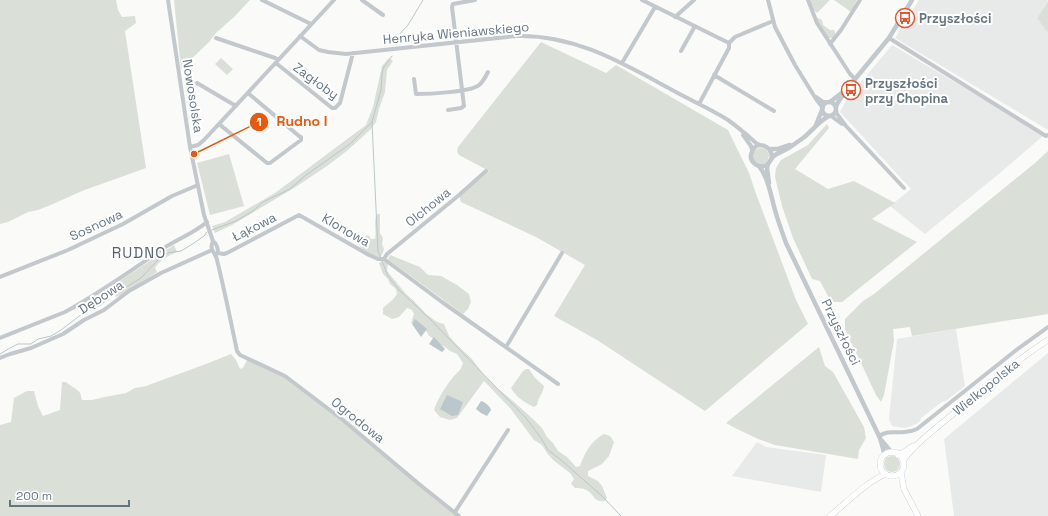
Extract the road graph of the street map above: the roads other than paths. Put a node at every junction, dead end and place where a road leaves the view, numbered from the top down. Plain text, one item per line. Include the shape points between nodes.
1 (168, 0) edge
2 (262, 0) edge
3 (334, 0) edge
4 (362, 0) edge
5 (475, 0) edge
6 (642, 0) edge
7 (694, 0) edge
8 (768, 0) edge
9 (808, 0) edge
10 (860, 0) edge
11 (912, 0) edge
12 (655, 7) junction
13 (383, 15) dead end
14 (675, 17) junction
15 (773, 21) junction
16 (311, 24) junction
17 (695, 26) junction
18 (300, 36) junction
19 (216, 38) dead end
20 (889, 38) junction
21 (456, 43) junction
22 (729, 43) junction
23 (830, 44) junction
24 (682, 51) dead end
25 (353, 53) junction
26 (277, 61) junction
27 (622, 63) junction
28 (488, 72) dead end
29 (714, 75) junction
30 (414, 79) dead end
31 (855, 79) junction
32 (197, 83) dead end
33 (462, 90) junction
34 (846, 90) junction
35 (248, 93) junction
36 (814, 95) junction
37 (828, 102) junction
38 (698, 104) junction
39 (236, 106) junction
40 (822, 109) junction
41 (836, 109) junction
42 (448, 110) dead end
43 (774, 110) dead end
44 (830, 116) junction
45 (219, 124) junction
46 (846, 126) junction
47 (815, 127) junction
48 (740, 130) junction
49 (1048, 135) edge
50 (794, 144) junction
51 (760, 145) junction
52 (190, 147) junction
53 (769, 149) junction
54 (752, 150) junction
55 (772, 158) junction
56 (768, 164) junction
57 (759, 166) junction
58 (486, 171) dead end
59 (198, 185) junction
60 (904, 188) dead end
61 (769, 189) junction
62 (299, 215) joint
63 (207, 222) junction
64 (213, 241) junction
65 (212, 250) junction
66 (562, 253) dead end
67 (217, 254) junction
68 (384, 259) junction
69 (0, 277) edge
70 (1048, 327) edge
71 (0, 338) edge
72 (1048, 340) edge
73 (506, 347) junction
74 (237, 351) joint
75 (0, 358) edge
76 (558, 384) dead end
77 (508, 430) dead end
78 (879, 437) junction
79 (926, 437) junction
80 (892, 453) junction
81 (898, 454) junction
82 (884, 456) junction
83 (903, 461) junction
84 (881, 468) junction
85 (901, 473) junction
86 (886, 474) junction
87 (894, 476) junction
88 (869, 484) junction
89 (904, 489) junction
90 (455, 512) junction
91 (459, 516) edge
92 (830, 516) edge
93 (918, 516) edge

1 - 52 street, Nowosolska
2 - 16 street
3 - 16 street
4 - 13 street
5 - 21 street via 453,4
6 - 12 street
7 - 14 street
8 - 15 street
9 - 23 street via 816,23
10 - 23 street
11 - 20 street
12 - 14 street
12 - 27 street
14 - 17 street
15 - 22 street via 735,37
15 - 36 street via 795,65
16 - 18 street
17 - 22 street
17 - 24 street
18 - 25 street, Henryka Wieniawskiego via 319,50
18 - 26 street
19 - 26 street via 275,58
20 - 31 street
20 - 49 street
21 - 25 street, Henryka Wieniawskiego
21 - 27 street, Henryka Wieniawskiego via 540,36 578,45
21 - 33 street
22 - 29 street via 729,48
23 - 31 street
25 - 26 street, Zagłoby via 340,103 335,108
26 - 35 street
27 - 38 street, Henryka Wieniawskiego
28 - 33 street via 479,85
29 - 38 street
29 - 43 street
30 - 33 street via 416,94
31 - 34 street
32 - 39 street
33 - 42 street via 464,106
34 - 37 street
34 - 41 street
35 - 39 street
35 - 45 street via 299,136 300,141 268,163
36 - 37 street via 823,102
36 - 40 street
37 - 40 street
37 - 41 street via 833,103
38 - 48 street, Henryka Wieniawskiego
39 - 45 street
40 - 44 street
40 - 47 street
41 - 44 street
41 - 46 street
44 - 46 street
44 - 47 street
45 - 52 street via 201,143
46 - 60 street
47 - 50 street
48 - 51 street, Henryka Wieniawskiego
48 - 54 street, Henryka Wieniawskiego
50 - 53 street
50 - 55 street
51 - 53 street
51 - 54 street
52 - 59 street, Nowosolska
53 - 55 street
54 - 57 street via 753,163
55 - 56 street
56 - 57 street
56 - 61 street, Przyszłości
57 - 61 street, Przyszłości
58 - 68 street, Olchowa
59 - 63 street, Nowosolska
59 - 69 street, Sosnowa via 68,250
61 - 78 street, Przyszłości via 786,243
62 - 67 street, Łąkowa via 224,254
62 - 68 street, Klonowa via 369,255
63 - 64 street, Nowosolska
63 - 71 street via 78,305
64 - 65 street, Nowosolska
64 - 67 street, Nowosolska
65 - 67 street, Nowosolska
65 - 75 street, Dębowa via 161,272 63,334
66 - 73 street
67 - 74 street, Nowosolska
68 - 73 street
70 - 78 street via 917,429 887,432
72 - 79 main road, Wielkopolska via 1008,368
73 - 76 street
74 - 90 street, Ogrodowa via 240,355 285,376
77 - 90 street
78 - 80 street, Przyszłości
78 - 82 street, Przyszłości
79 - 81 main road, Wielkopolska
79 - 83 main road, Wielkopolska
80 - 81 main road
80 - 82 main road
81 - 83 main road
82 - 84 main road
83 - 85 main road
84 - 86 main road
84 - 88 main road
85 - 87 main road
85 - 89 main road
86 - 87 main road
86 - 88 main road
87 - 89 main road
88 - 92 main road
89 - 93 main road
90 - 91 street, Ogrodowa

